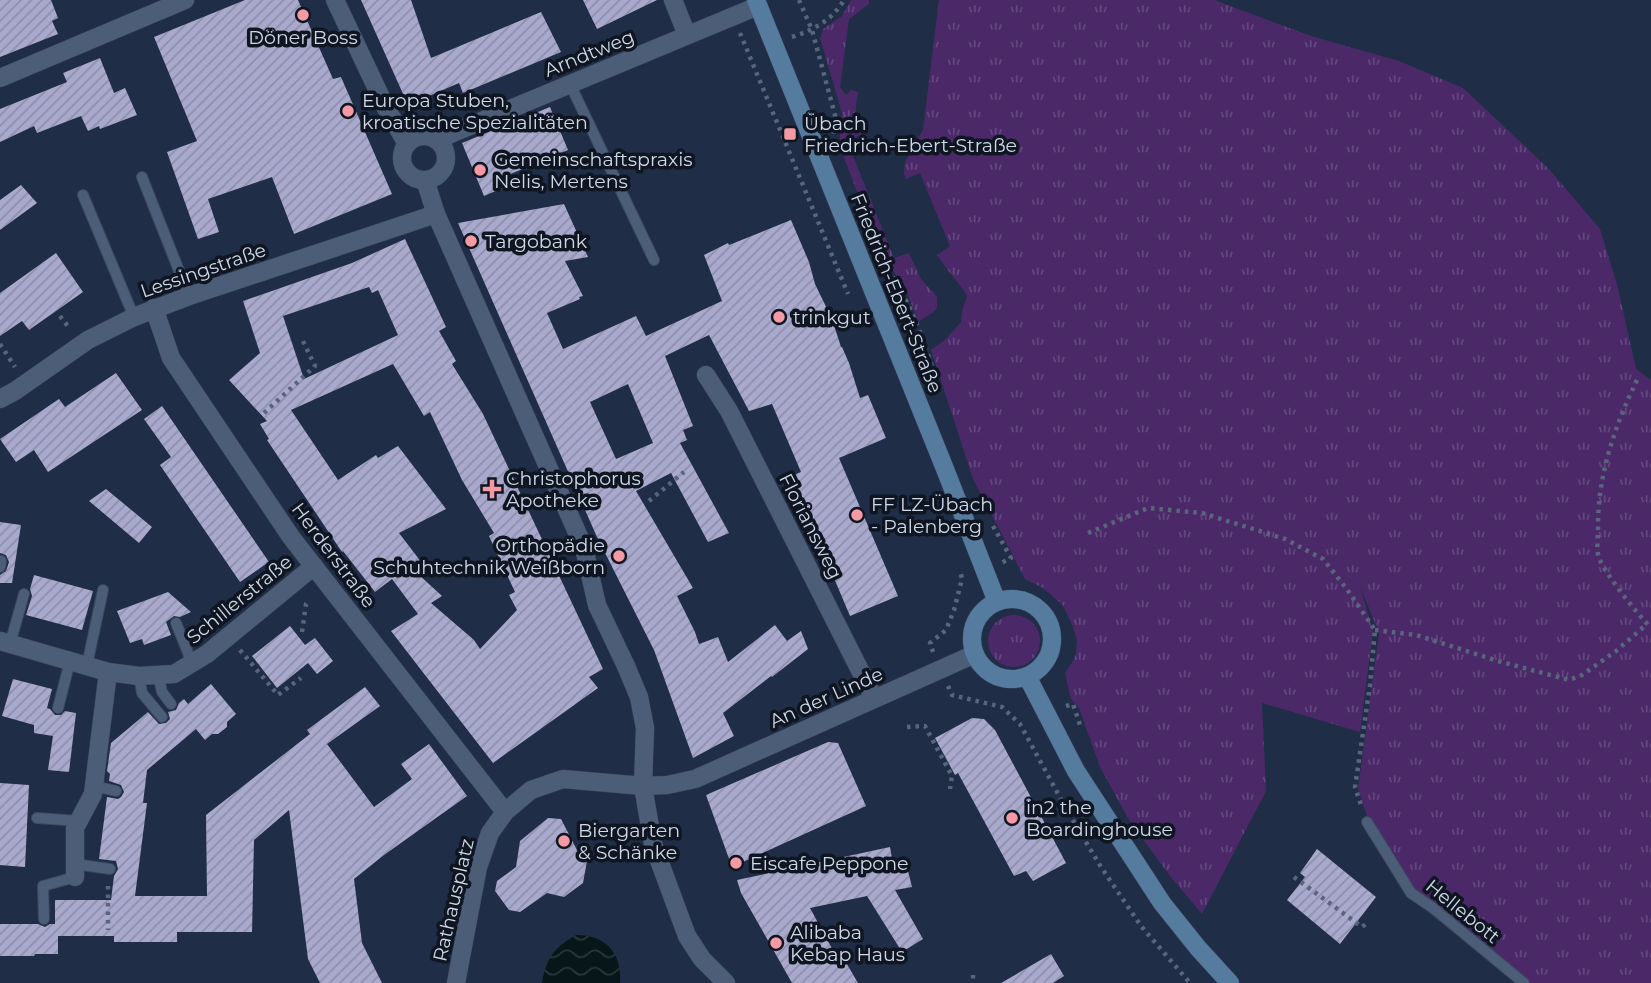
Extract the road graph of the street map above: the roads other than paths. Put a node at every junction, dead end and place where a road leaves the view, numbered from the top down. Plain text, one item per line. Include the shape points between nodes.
1 (185, 0) edge
2 (335, 0) edge
3 (673, 0) edge
4 (757, 3) edge
5 (687, 35) junction
6 (0, 78) edge
7 (570, 84) junction
8 (436, 139) junction
9 (407, 144) junction
10 (142, 177) dead end
11 (425, 180) junction
12 (83, 195) dead end
13 (436, 214) junction
14 (654, 260) dead end
15 (189, 296) junction
16 (154, 309) junction
17 (134, 317) junction
18 (706, 375) dead end
19 (0, 399) edge
20 (314, 566) junction
21 (103, 590) dead end
22 (24, 594) dead end
23 (997, 602) junction
24 (176, 623) dead end
25 (5, 642) edge
26 (975, 654) junction
27 (78, 663) junction
28 (192, 663) junction
29 (108, 672) junction
30 (158, 675) junction
31 (139, 676) junction
32 (1027, 676) junction
33 (874, 698) junction
34 (172, 704) dead end
35 (58, 708) dead end
36 (162, 717) dead end
37 (695, 779) joint
38 (94, 786) junction
39 (643, 786) junction
40 (116, 791) dead end
41 (505, 812) junction
42 (37, 818) dead end
43 (79, 821) junction
44 (1367, 822) road end
45 (110, 869) dead end
46 (75, 870) junction
47 (44, 919) dead end
48 (456, 983) edge
49 (726, 983) edge
50 (1230, 983) edge
51 (1524, 983) edge

1 - 6 street
2 - 9 street
3 - 5 street
4 - 5 street, Arndtweg
4 - 23 main road, Friedrich-Ebert-Straße
5 - 7 street, Arndtweg
7 - 8 street, Arndtweg
7 - 14 lane
8 - 9 street via 419,136
8 - 11 street via 446,162 436,177
9 - 11 street via 402,154 404,167 411,176
10 - 15 lane
11 - 13 street
12 - 17 lane
13 - 15 street, Lessingstraße
13 - 39 street via 584,548 597,605 639,697 645,728
15 - 16 street, Lessingstraße
16 - 17 street, Lessingstraße
16 - 20 street, Herderstraße via 171,358
17 - 19 street, Lessingstraße via 88,340
18 - 33 street, Floriansweg via 729,411
20 - 28 street, Schillerstraße
20 - 41 street, Herderstraße
21 - 27 lane
22 - 25 lane
23 - 26 main road via 983,610 974,623 971,639
23 - 32 main road via 1027,602 1049,624 1049,654 1040,668
24 - 28 lane
25 - 27 street, Schillerstraße
26 - 32 main road via 996,676
26 - 33 street, An der Linde
27 - 29 street, Schillerstraße
27 - 35 lane
28 - 30 street, Schillerstraße via 174,674
29 - 31 street, Schillerstraße
29 - 38 street
30 - 31 street, Schillerstraße
30 - 34 lane via 162,692
31 - 36 lane via 142,693
32 - 50 main road via 1076,771 1143,874
33 - 37 street, An der Linde
37 - 39 street, Rathausplatz
38 - 40 lane
38 - 43 street
39 - 41 street, Rathausplatz via 563,779 531,790
39 - 49 street via 653,844 687,936
41 - 48 street, Rathausplatz via 490,834 478,867
42 - 43 lane
43 - 46 street
44 - 51 lane, Hellebott via 1411,893
45 - 46 lane
46 - 47 lane via 43,886

